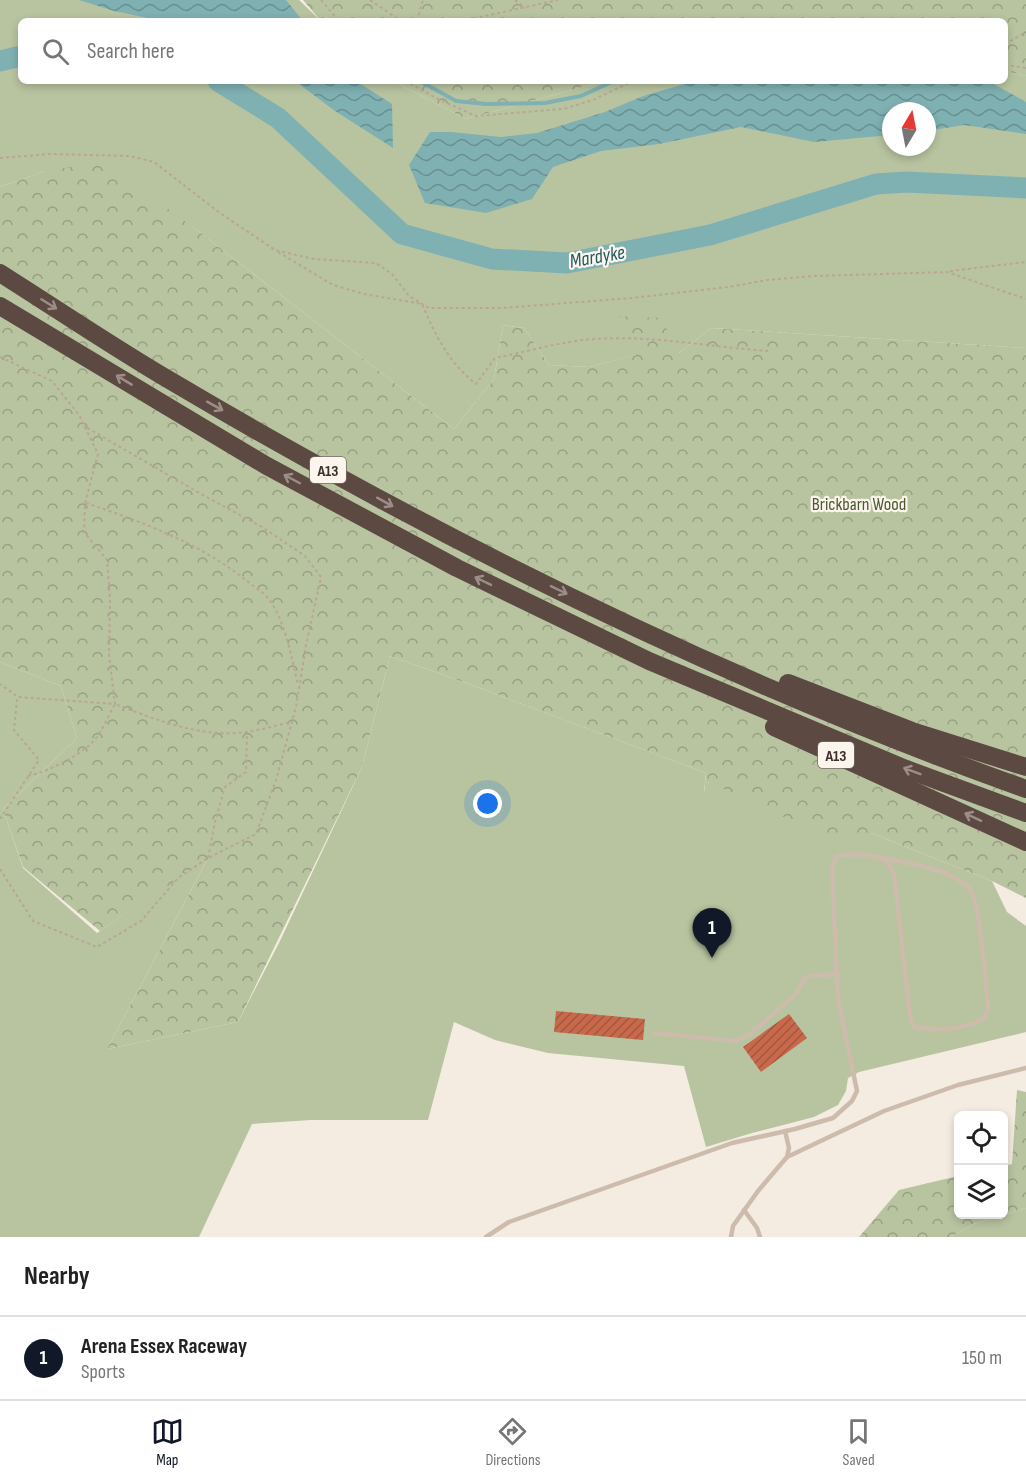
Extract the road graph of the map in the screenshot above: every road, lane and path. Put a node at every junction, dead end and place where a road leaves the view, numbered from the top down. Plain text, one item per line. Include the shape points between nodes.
1 (321, 0) edge
2 (370, 0) edge
3 (423, 0) edge
4 (515, 0) edge
5 (558, 0) edge
6 (525, 8) junction
7 (336, 18) edge
8 (397, 18) edge
9 (418, 18) edge
10 (477, 18) edge
11 (1026, 32) edge
12 (1008, 42) edge
13 (1008, 65) edge
14 (1026, 68) edge
15 (410, 84) edge
16 (627, 84) edge
17 (0, 158) edge
18 (276, 250) junction
19 (1026, 262) edge
20 (947, 272) junction
21 (0, 273) edge
22 (1026, 299) edge
23 (422, 304) junction
24 (0, 306) edge
25 (768, 351) dead end
26 (0, 357) edge
27 (84, 426) junction
28 (86, 503) junction
29 (670, 644) junction
30 (649, 661) junction
31 (0, 684) edge
32 (299, 688) junction
33 (18, 697) junction
34 (115, 704) junction
35 (292, 722) junction
36 (247, 732) junction
37 (1026, 767) edge
38 (28, 776) junction
39 (1026, 789) edge
40 (1026, 813) edge
41 (0, 819) edge
42 (1026, 842) edge
43 (866, 855) junction
44 (208, 858) junction
45 (0, 869) edge
46 (837, 974) junction
47 (653, 1033) dead end
48 (1026, 1068) edge
49 (785, 1131) junction
50 (788, 1157) junction
51 (744, 1210) junction
52 (486, 1237) edge
53 (731, 1237) edge
54 (760, 1237) edge

1 - 7 path
2 - 8 path
3 - 9 path
4 - 6 path
5 - 6 path
6 - 10 path
11 - 12 path
13 - 14 path
15 - 16 path via 476,116 563,109
17 - 18 path via 62,154 130,156 154,162
18 - 23 path via 333,285
18 - 23 path via 314,259 376,263
19 - 20 path
20 - 22 path
20 - 23 path via 815,276 681,293 502,308 429,308
21 -> 29 highway, A13 via 170,381 433,529
23 - 25 path via 436,337 459,370 476,384 495,358 593,339 694,342
30 -> 24 highway, A13 via 457,568 267,466
26 - 27 path via 52,381
27 - 28 path via 98,454
27 - 32 path via 262,527 305,556 321,577
28 - 32 path via 190,544 233,570 268,598 285,632
28 - 34 path via 84,532 107,560 109,656
29 - 37 highway, A13 via 723,655 912,732
29 - 39 highway, A13 via 815,708
40 -> 30 highway, A13 via 906,769
42 -> 30 highway, A13 via 706,695
31 - 33 path
32 - 35 path
33 - 34 path
33 - 38 path via 14,730 39,760
34 - 36 path via 160,721 213,733
34 - 38 path via 96,738 65,762
35 - 36 path
35 - 44 path via 256,834
36 - 44 path via 246,772 225,787
38 - 41 path
43 - 43 lane via 885,861 894,873 914,1027 949,1028 975,1024 985,1018 988,1007 977,906 970,888 954,877 928,868
43 - 46 lane via 836,856 832,868
44 - 45 path via 178,878 141,921 97,947 33,921
46 - 47 lane via 808,976 796,994 750,1035 736,1041
46 - 49 lane via 838,999 857,1091 833,1118
48 - 50 lane via 958,1085 884,1111
49 - 50 lane
49 - 52 lane via 732,1143 558,1204 509,1222
50 - 51 lane
51 - 53 lane
51 - 54 lane

